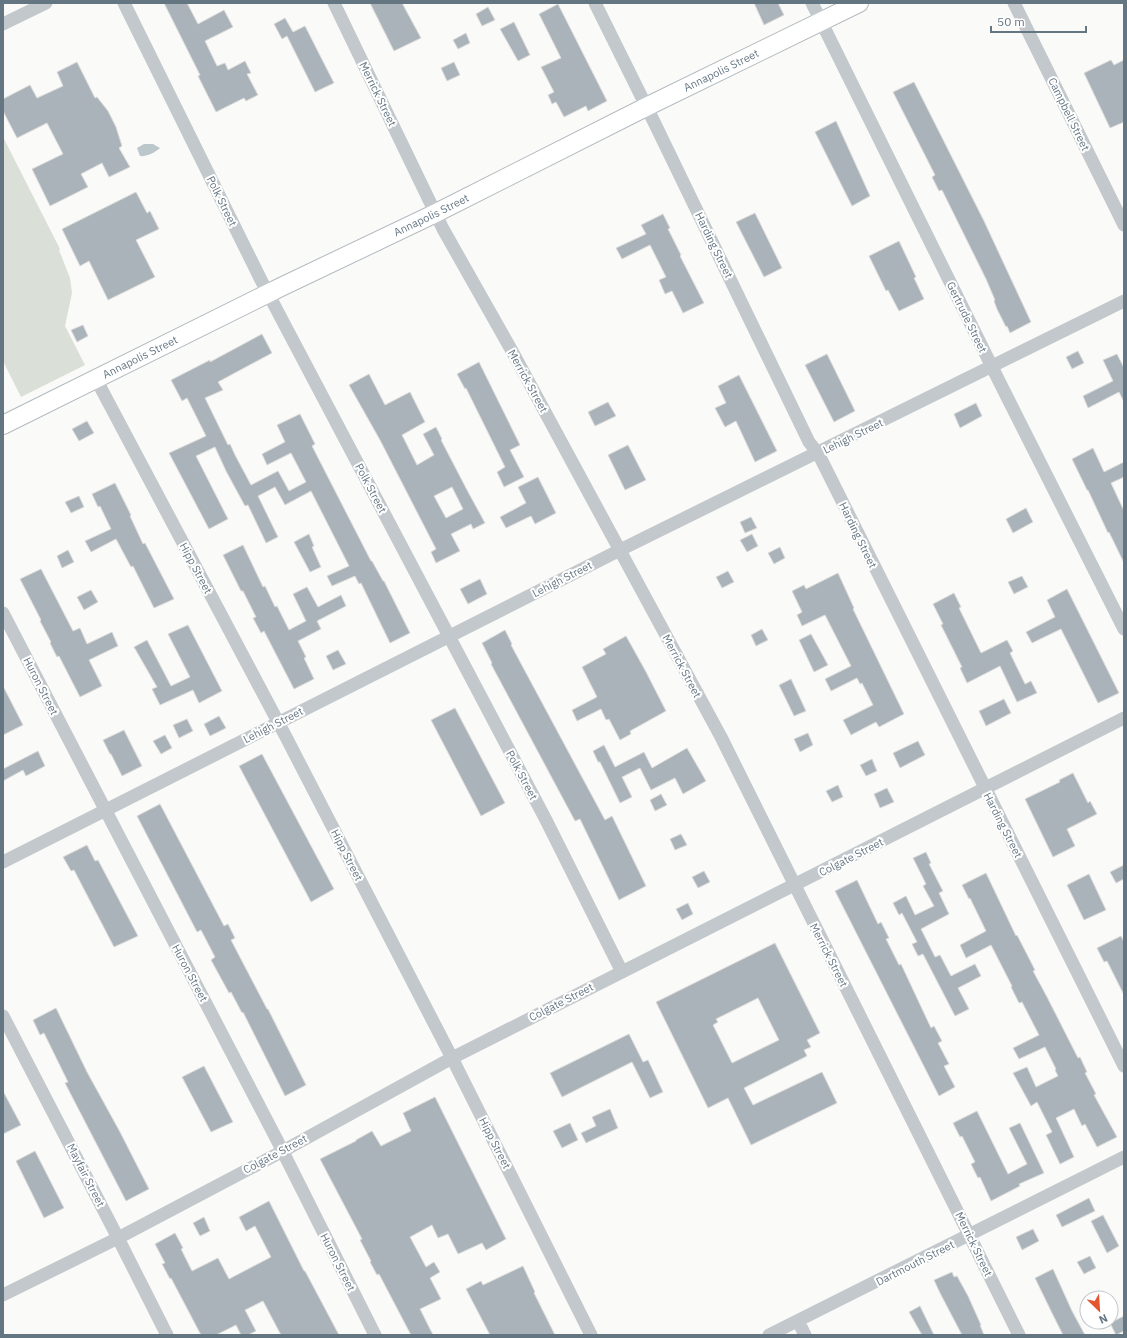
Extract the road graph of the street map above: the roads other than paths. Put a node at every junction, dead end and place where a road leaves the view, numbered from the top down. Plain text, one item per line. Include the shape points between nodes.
1 (46, 3) edge
2 (124, 3) edge
3 (334, 3) edge
4 (595, 3) edge
5 (812, 3) edge
6 (859, 3) edge
7 (1014, 3) edge
8 (821, 22) junction
9 (3, 24) edge
10 (646, 107) junction
11 (436, 213) junction
12 (1124, 226) edge
13 (269, 293) junction
14 (1124, 301) edge
15 (992, 367) junction
16 (96, 379) junction
17 (3, 425) edge
18 (818, 453) junction
19 (620, 550) junction
20 (3, 613) edge
21 (1124, 629) edge
22 (449, 636) junction
23 (1124, 718) edge
24 (278, 722) junction
25 (985, 789) junction
26 (106, 811) junction
27 (3, 862) edge
28 (794, 886) junction
29 (622, 972) junction
30 (3, 1016) edge
31 (452, 1058) junction
32 (1124, 1066) edge
33 (283, 1151) junction
34 (1124, 1157) edge
35 (969, 1235) junction
36 (118, 1238) junction
37 (3, 1295) edge
38 (798, 1321) junction
39 (167, 1335) edge
40 (375, 1335) edge
41 (591, 1335) edge
42 (769, 1335) edge
43 (804, 1335) edge
44 (1019, 1335) edge

1 - 9 street
2 - 13 street, Polk Street
3 - 11 street, Merrick Street
4 - 10 street, Harding Street
5 - 8 street, Gertrude Street
6 - 8 street, Annapolis Street
7 - 12 street, Campbell Street
8 - 10 street, Annapolis Street
8 - 15 street, Gertrude Street
10 - 11 street, Annapolis Street
10 - 18 street, Harding Street via 809,442
11 - 13 street, Annapolis Street
11 - 19 street, Merrick Street
13 - 16 street, Annapolis Street
13 - 22 street, Polk Street
14 - 15 street, Lehigh Street
15 - 18 street, Lehigh Street
15 - 21 street, Gertrude Street
16 - 17 street, Annapolis Street
16 - 24 street, Hipp Street
18 - 19 street, Lehigh Street
18 - 25 street, Harding Street
19 - 22 street, Lehigh Street
19 - 28 street, Merrick Street via 721,737
20 - 26 street, Huron Street
22 - 24 street, Lehigh Street
22 - 29 street, Polk Street via 546,820
23 - 25 street, Colgate Street
24 - 26 street, Lehigh Street
24 - 31 street, Hipp Street
25 - 28 street, Colgate Street
25 - 32 street, Harding Street
26 - 27 street, Lehigh Street
26 - 33 street, Huron Street
28 - 29 street, Colgate Street
28 - 35 street, Merrick Street
29 - 31 street, Colgate Street
30 - 36 street, Mayfair Street
31 - 33 street, Colgate Street
31 - 41 street, Hipp Street
33 - 36 street, Colgate Street
33 - 40 street, Huron Street
34 - 35 street, Dartmouth Street
35 - 38 street, Dartmouth Street
35 - 44 street, Merrick Street
36 - 37 street, Colgate Street
36 - 39 street, Mayfair Street
38 - 42 street, Dartmouth Street
38 - 43 street

